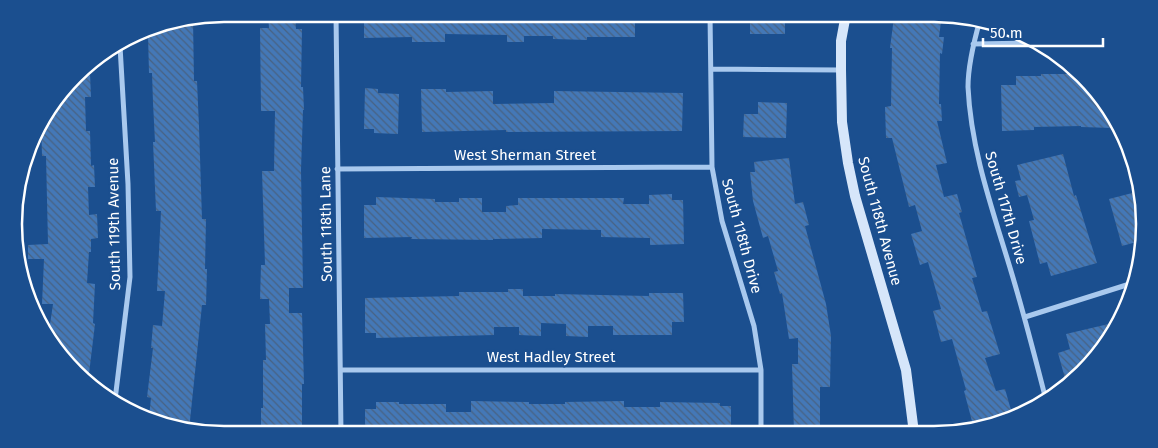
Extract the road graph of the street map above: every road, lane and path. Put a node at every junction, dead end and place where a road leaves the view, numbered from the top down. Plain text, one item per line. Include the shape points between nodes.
1 (336, 22) edge
2 (710, 22) edge
3 (844, 22) edge
4 (978, 27) edge
5 (1023, 43) edge
6 (973, 44) junction
7 (120, 51) edge
8 (712, 69) junction
9 (841, 70) junction
10 (712, 167) junction
11 (337, 169) junction
12 (1126, 285) edge
13 (1026, 318) junction
14 (341, 370) junction
15 (761, 370) junction
16 (1044, 393) edge
17 (116, 394) edge
18 (341, 426) edge
19 (761, 426) edge
20 (913, 426) edge

1 - 11 street, South 118th Lane
2 - 8 street, South 118th Drive
3 - 9 street, South 118th Avenue
4 - 6 street, South 117th Drive
5 - 6 street
6 - 13 street, South 117th Drive via 968,85 974,137
7 - 17 street, South 119th Avenue via 130,277
8 - 9 street
8 - 10 street, South 118th Drive
9 - 20 street, South 118th Avenue via 842,122 848,163 906,370
10 - 11 street, West Sherman Street
10 - 15 street, South 118th Drive via 722,221 754,326
11 - 14 street, South 118th Lane
12 - 13 street
13 - 16 street, South 117th Drive
14 - 15 street, West Hadley Street
14 - 18 street, South 118th Lane
15 - 19 street, South 118th Drive

